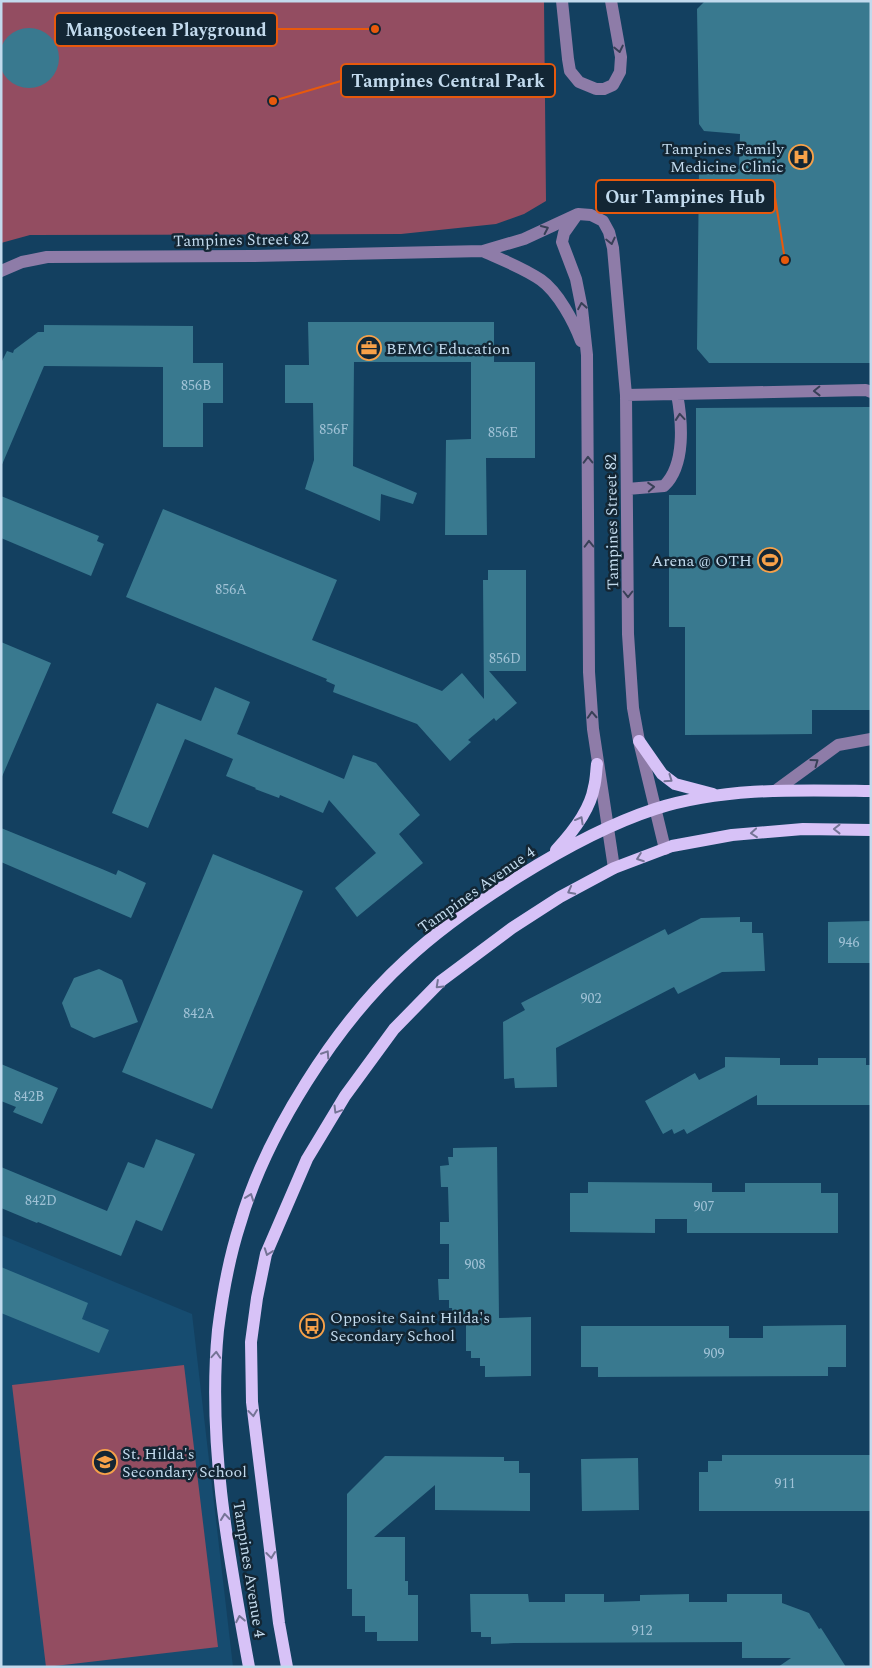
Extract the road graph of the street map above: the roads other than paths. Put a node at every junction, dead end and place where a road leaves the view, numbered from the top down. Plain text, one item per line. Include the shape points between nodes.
1 (562, 1) edge
2 (610, 1) edge
3 (578, 214) junction
4 (482, 251) junction
5 (1, 271) edge
6 (587, 355) junction
7 (871, 392) edge
8 (676, 394) junction
9 (626, 395) junction
10 (627, 489) junction
11 (871, 739) edge
12 (639, 741) junction
13 (597, 764) junction
14 (775, 791) junction
15 (871, 791) edge
16 (718, 795) junction
17 (656, 809) junction
18 (607, 828) junction
19 (871, 830) edge
20 (665, 849) junction
21 (549, 857) junction
22 (614, 868) junction
23 (249, 1667) edge
24 (287, 1667) edge

2 -> 1 street via 621,57 620,72 614,84 604,89 579,82 570,71
4 -> 3 street, Tampines Street 82 via 524,238
6 -> 3 street, Tampines Street 82 via 576,279 562,242 564,233
3 -> 9 street, Tampines Street 82 via 591,215 603,221 609,232
4 - 5 street, Tampines Street 82 via 55,256 22,262
4 - 6 street, Tampines Street 82 via 543,281 561,302
13 -> 6 street, Tampines Street 82 via 590,672
7 -> 8 street
8 - 9 street
10 -> 8 street via 664,486 671,479 678,460 681,426
9 - 10 street, Tampines Street 82
10 -> 12 street, Tampines Street 82 via 628,634 633,708
14 -> 11 street via 838,745
12 -> 16 main road via 662,774 675,784
12 - 17 street, Tampines Street 82
13 - 18 street, Tampines Street 82
21 -> 13 main road via 571,834 586,809 594,789
14 - 15 main road, Tampines Avenue 4
14 - 16 main road, Tampines Avenue 4
16 - 17 main road, Tampines Avenue 4
17 - 18 main road, Tampines Avenue 4
17 - 20 street, Tampines Street 82
18 - 21 main road, Tampines Avenue 4
18 - 22 street, Tampines Street 82
19 -> 20 main road, Tampines Avenue 4 via 803,829 732,835
20 -> 22 main road, Tampines Avenue 4
23 -> 21 main road, Tampines Avenue 4 via 230,1566 214,1423 218,1327 240,1224 258,1175 302,1091 360,1009 404,962 451,923
22 -> 24 main road, Tampines Avenue 4 via 512,928 442,982 394,1029 345,1096 307,1159 266,1254 251,1342 252,1402

